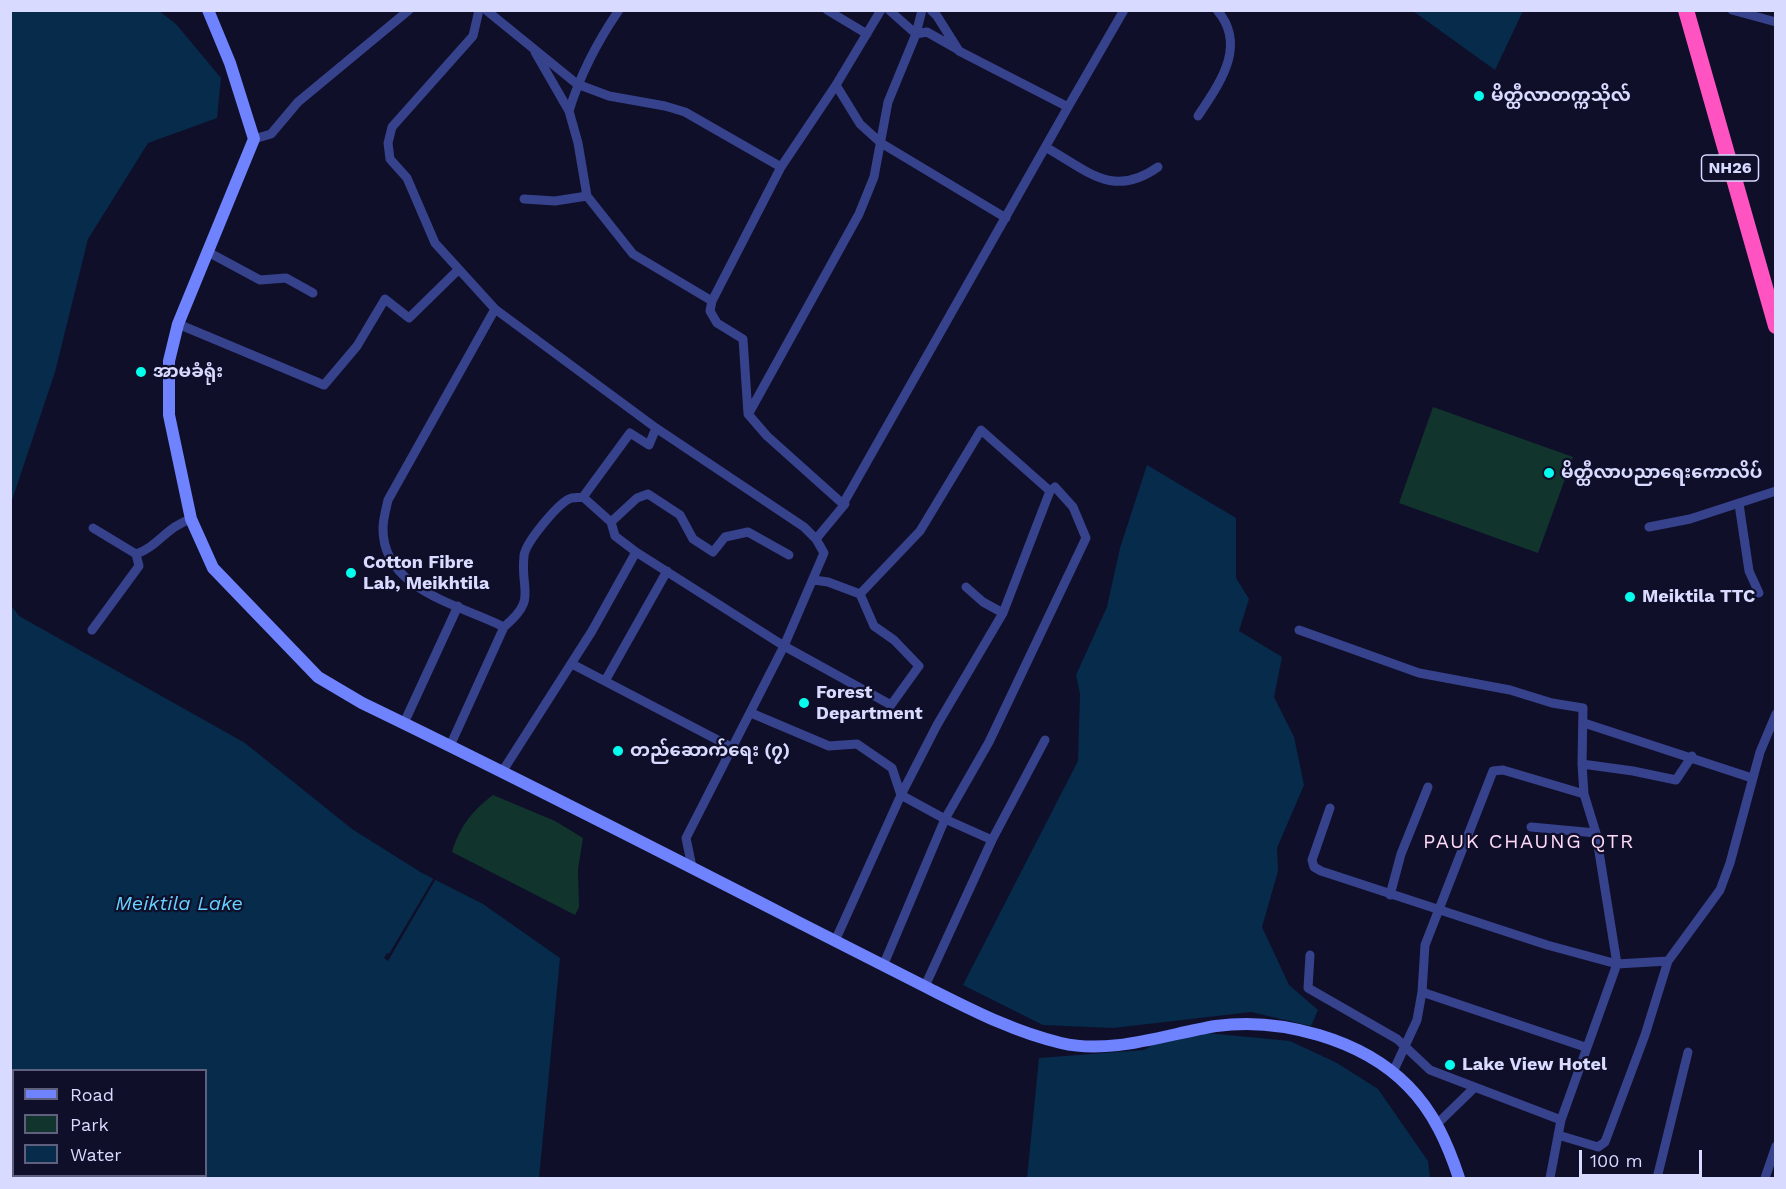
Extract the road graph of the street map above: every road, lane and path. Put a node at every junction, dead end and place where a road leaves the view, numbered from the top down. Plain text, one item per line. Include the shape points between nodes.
1 (208, 10) edge
2 (409, 10) edge
3 (479, 10) edge
4 (486, 10) edge
5 (619, 10) edge
6 (827, 10) edge
7 (881, 10) edge
8 (889, 10) edge
9 (922, 10) edge
10 (1124, 10) edge
11 (1217, 10) edge
12 (1686, 10) edge
13 (1732, 10) edge
14 (936, 12) edge
15 (1776, 22) edge
16 (927, 32) junction
17 (916, 33) junction
18 (867, 34) junction
19 (532, 47) junction
20 (959, 51) junction
21 (577, 84) junction
22 (836, 85) junction
23 (1068, 107) junction
24 (569, 111) junction
25 (1198, 116) dead end
26 (254, 140) junction
27 (881, 143) junction
28 (1047, 148) junction
29 (781, 167) junction
30 (1158, 167) dead end
31 (587, 196) junction
32 (524, 199) dead end
33 (1006, 218) junction
34 (208, 252) junction
35 (458, 270) junction
36 (313, 293) dead end
37 (712, 301) junction
38 (495, 309) junction
39 (177, 324) junction
40 (1776, 326) edge
41 (748, 414) junction
42 (656, 428) junction
43 (1050, 491) junction
44 (1776, 491) edge
45 (583, 497) junction
46 (843, 504) junction
47 (1739, 504) junction
48 (191, 519) junction
49 (610, 522) junction
50 (1649, 527) dead end
51 (93, 528) dead end
52 (816, 539) junction
53 (636, 552) junction
54 (136, 554) junction
55 (789, 555) dead end
56 (667, 571) junction
57 (814, 580) junction
58 (966, 587) dead end
59 (1759, 593) dead end
60 (860, 594) junction
61 (458, 606) junction
62 (1003, 613) junction
63 (504, 627) junction
64 (92, 630) dead end
65 (1299, 630) dead end
66 (784, 646) junction
67 (572, 664) junction
68 (605, 681) junction
69 (751, 712) junction
70 (1776, 714) edge
71 (404, 723) junction
72 (1584, 723) junction
73 (1046, 740) dead end
74 (450, 746) junction
75 (733, 748) junction
76 (1692, 756) junction
77 (1582, 764) junction
78 (502, 772) junction
79 (1752, 778) junction
80 (1428, 787) dead end
81 (1584, 794) junction
82 (901, 795) junction
83 (1330, 808) dead end
84 (945, 819) junction
85 (1531, 827) dead end
86 (1596, 833) junction
87 (993, 840) junction
88 (692, 867) junction
89 (1390, 895) junction
90 (1438, 908) junction
91 (835, 941) junction
92 (1310, 955) dead end
93 (1668, 961) junction
94 (1617, 964) junction
95 (883, 966) junction
96 (924, 986) junction
97 (1422, 992) junction
98 (1585, 1047) junction
99 (1405, 1049) junction
100 (1688, 1052) dead end
101 (1393, 1072) junction
102 (1474, 1088) junction
103 (1561, 1120) junction
104 (1437, 1124) junction
105 (1558, 1135) junction
106 (1776, 1146) edge
107 (1459, 1179) edge
108 (1550, 1179) edge
109 (1657, 1179) edge
110 (1765, 1179) edge

1 - 26 street via 230,63
2 - 26 street via 298,102 272,134
3 - 35 street via 473,36 392,127 388,143 390,159 407,178 435,243
4 - 19 street
5 - 21 street via 599,39
6 - 18 street
7 - 18 street
8 - 17 street
9 - 17 street
10 - 23 street
11 - 25 street via 1230,32 1232,52 1220,83
12 - 40 highway, NH26
13 - 15 street
14 - 16 street
14 - 20 street
16 - 17 street
16 - 20 street
17 - 27 street via 888,102
18 - 22 street
19 - 21 street
19 - 24 street
20 - 23 street
21 - 24 street
21 - 29 street via 609,96 685,112
22 - 27 street via 860,124
22 - 29 street
23 - 28 street
24 - 31 street
26 - 34 street
27 - 33 street
27 - 41 street via 874,177 859,214
28 - 30 street via 1103,180 1140,180
28 - 33 street
29 - 37 street
31 - 32 street via 555,201
31 - 37 street via 633,254
33 - 46 street
34 - 36 street via 260,280 286,279
34 - 39 street
35 - 38 street
35 - 39 street via 409,318 385,300 357,346 324,385
37 - 41 street via 710,311 717,322 743,339
38 - 42 street
38 - 61 street via 388,500 383,529 389,554 405,578
39 - 48 street via 169,360 169,415
41 - 46 street via 766,436
42 - 45 street via 649,445 630,433
42 - 52 street via 804,527
43 - 60 street via 981,430 920,531
43 - 62 street
43 - 84 street via 1055,487 1073,507 1086,538 989,742
44 - 47 street
45 - 49 street
45 - 63 street via 570,499 538,530 524,554 528,594 519,614
46 - 52 street
47 - 50 street
47 - 59 street via 1749,571
48 - 54 street via 174,524 148,550
48 - 71 street via 213,568 302,662 332,687
49 - 53 street via 615,536
49 - 55 street via 637,498 648,494 680,515 693,539 713,552 724,537 748,532
51 - 54 street
52 - 57 street via 824,553
53 - 56 street
53 - 67 street
54 - 64 street via 139,566
56 - 66 street
56 - 68 street
57 - 60 street
57 - 66 street
58 - 62 street
60 - 66 street via 874,626 919,666 891,705
61 - 63 street
61 - 71 street
62 - 82 street
63 - 74 street
65 - 72 street via 1419,673 1583,708
66 - 69 street
67 - 68 street
67 - 78 street
68 - 75 street
69 - 75 street
69 - 82 street via 830,746 857,744 892,768
70 - 79 street
71 - 74 street
72 - 76 street
72 - 77 street
73 - 87 street
74 - 78 street
75 - 88 street via 686,838
76 - 77 street via 1676,780
76 - 79 street
77 - 81 street
78 - 88 street
79 - 93 street via 1720,890
80 - 89 street via 1401,854
81 - 86 street
81 - 90 street via 1503,770 1493,771 1461,860
82 - 84 street
82 - 91 street
83 - 89 street via 1312,860 1314,867
84 - 87 street
84 - 95 street
85 - 86 street
86 - 94 street
87 - 96 street
88 - 91 street
89 - 90 street
90 - 94 street
90 - 97 street via 1425,945
91 - 95 street
92 - 99 street via 1308,988 1397,1039
93 - 94 street
93 - 105 street via 1605,1142 1598,1147
94 - 98 street
95 - 96 street
96 - 101 street via 1009,1028 1066,1044 1125,1043 1231,1024 1269,1025 1344,1045
97 - 98 street
97 - 99 street via 1417,1020
98 - 103 street
99 - 101 street
99 - 102 street via 1430,1070
100 - 109 street
101 - 104 street
102 - 103 street
102 - 104 street
103 - 105 street
104 - 107 street
105 - 108 street
106 - 110 street

